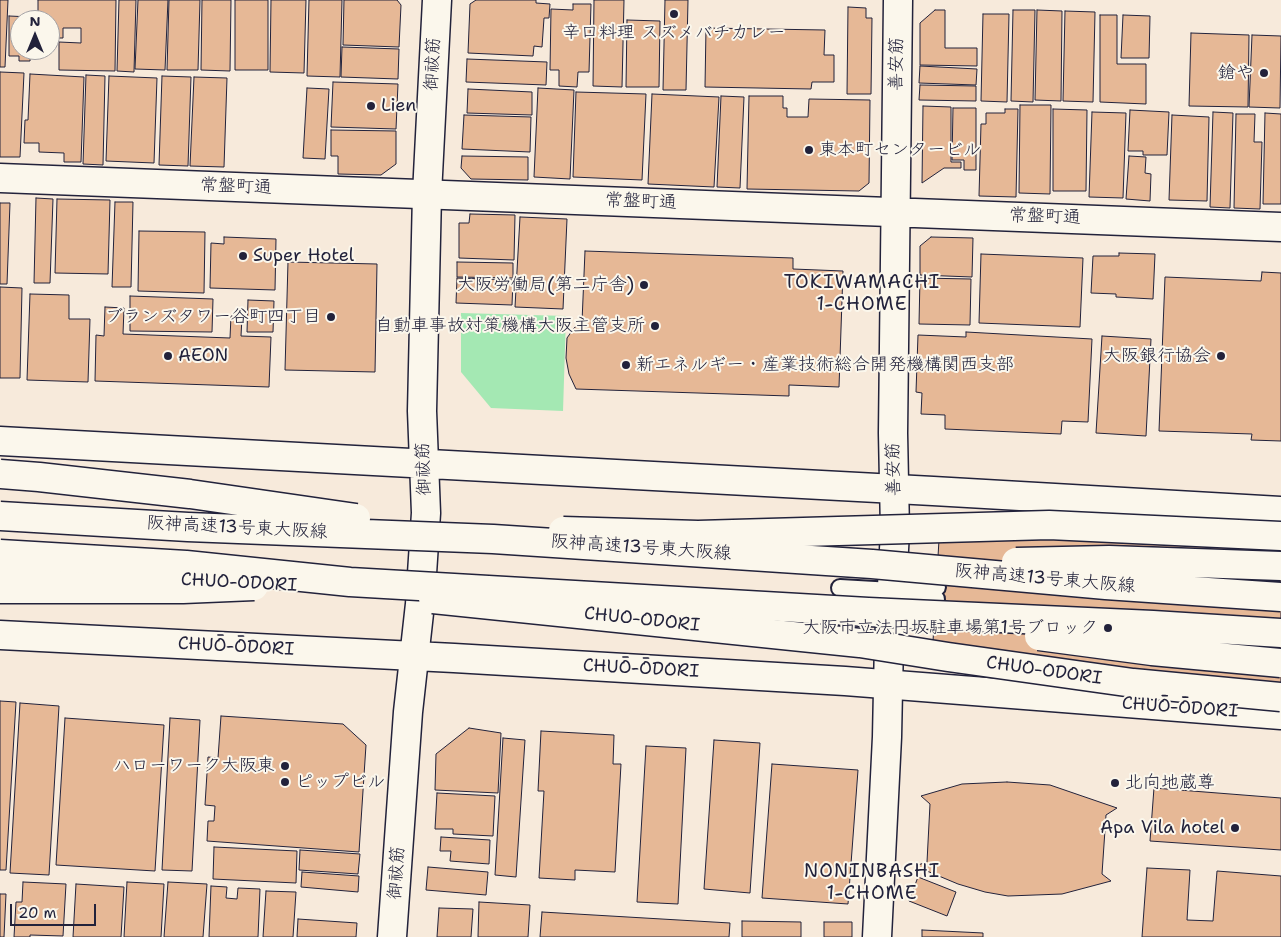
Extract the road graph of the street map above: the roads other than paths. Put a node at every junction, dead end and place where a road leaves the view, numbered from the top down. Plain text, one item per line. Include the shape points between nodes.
1 (437, 0) edge
2 (898, 0) edge
3 (0, 178) edge
4 (427, 194) junction
5 (896, 211) junction
6 (1281, 227) edge
7 (0, 441) edge
8 (424, 464) junction
9 (0, 474) edge
10 (894, 489) junction
11 (0, 508) edge
12 (1281, 511) edge
13 (0, 516) edge
14 (1281, 536) edge
15 (493, 539) junction
16 (0, 554) edge
17 (872, 564) junction
18 (1281, 566) edge
19 (0, 570) edge
20 (350, 582) junction
21 (840, 588) dead end
22 (0, 589) edge
23 (892, 591) junction
24 (936, 593) dead end
25 (1281, 597) edge
26 (868, 612) junction
27 (1281, 633) edge
28 (0, 635) edge
29 (414, 656) junction
30 (1281, 663) edge
31 (888, 685) junction
32 (1281, 697) edge
33 (1281, 715) edge
34 (392, 937) edge
35 (877, 937) edge

1 - 4 main road, 御祓筋
2 - 5 main road, 善安筋
3 - 4 main road, 常盤町通
4 - 5 main road, 常盤町通
4 - 8 main road, 御祓筋 via 422,411
5 - 6 main road, 常盤町通
5 - 10 main road, 善安筋
7 - 8 main road
8 - 10 main road
8 - 29 main road, 御祓筋 via 426,513
9 - 15 main road, bridge via 190,494
10 - 12 main road
10 - 23 main road, 善安筋
11 - 14 main road, bridge via 318,524 698,535 1049,525
13 - 15 main road, 阪神高速13号東大阪線, bridge
15 - 17 main road, 阪神高速13号東大阪線, bridge
16 - 20 main road, 阪神高速13号東大阪線, bridge via 186,565
17 - 18 main road, bridge via 1109,560
17 - 25 main road, 阪神高速13号東大阪線, bridge
19 - 32 main road, CHUO-ODORI, bridge via 310,586 860,643 1133,683
20 - 22 main road, bridge via 183,589
20 - 26 main road, 阪神高速13号東大阪線, bridge
21 - 23 lane
23 - 24 lane
23 - 31 main road, 善安筋
26 - 27 main road, 阪神高速13号東大阪線, bridge
26 - 30 main road, bridge via 1152,651
28 - 29 main road, CHUŌ-ŌDORI
29 - 31 main road, CHUŌ-ŌDORI
29 - 34 main road, 御祓筋
31 - 33 main road, CHUŌ-ŌDORI
31 - 35 main road, 善安筋

